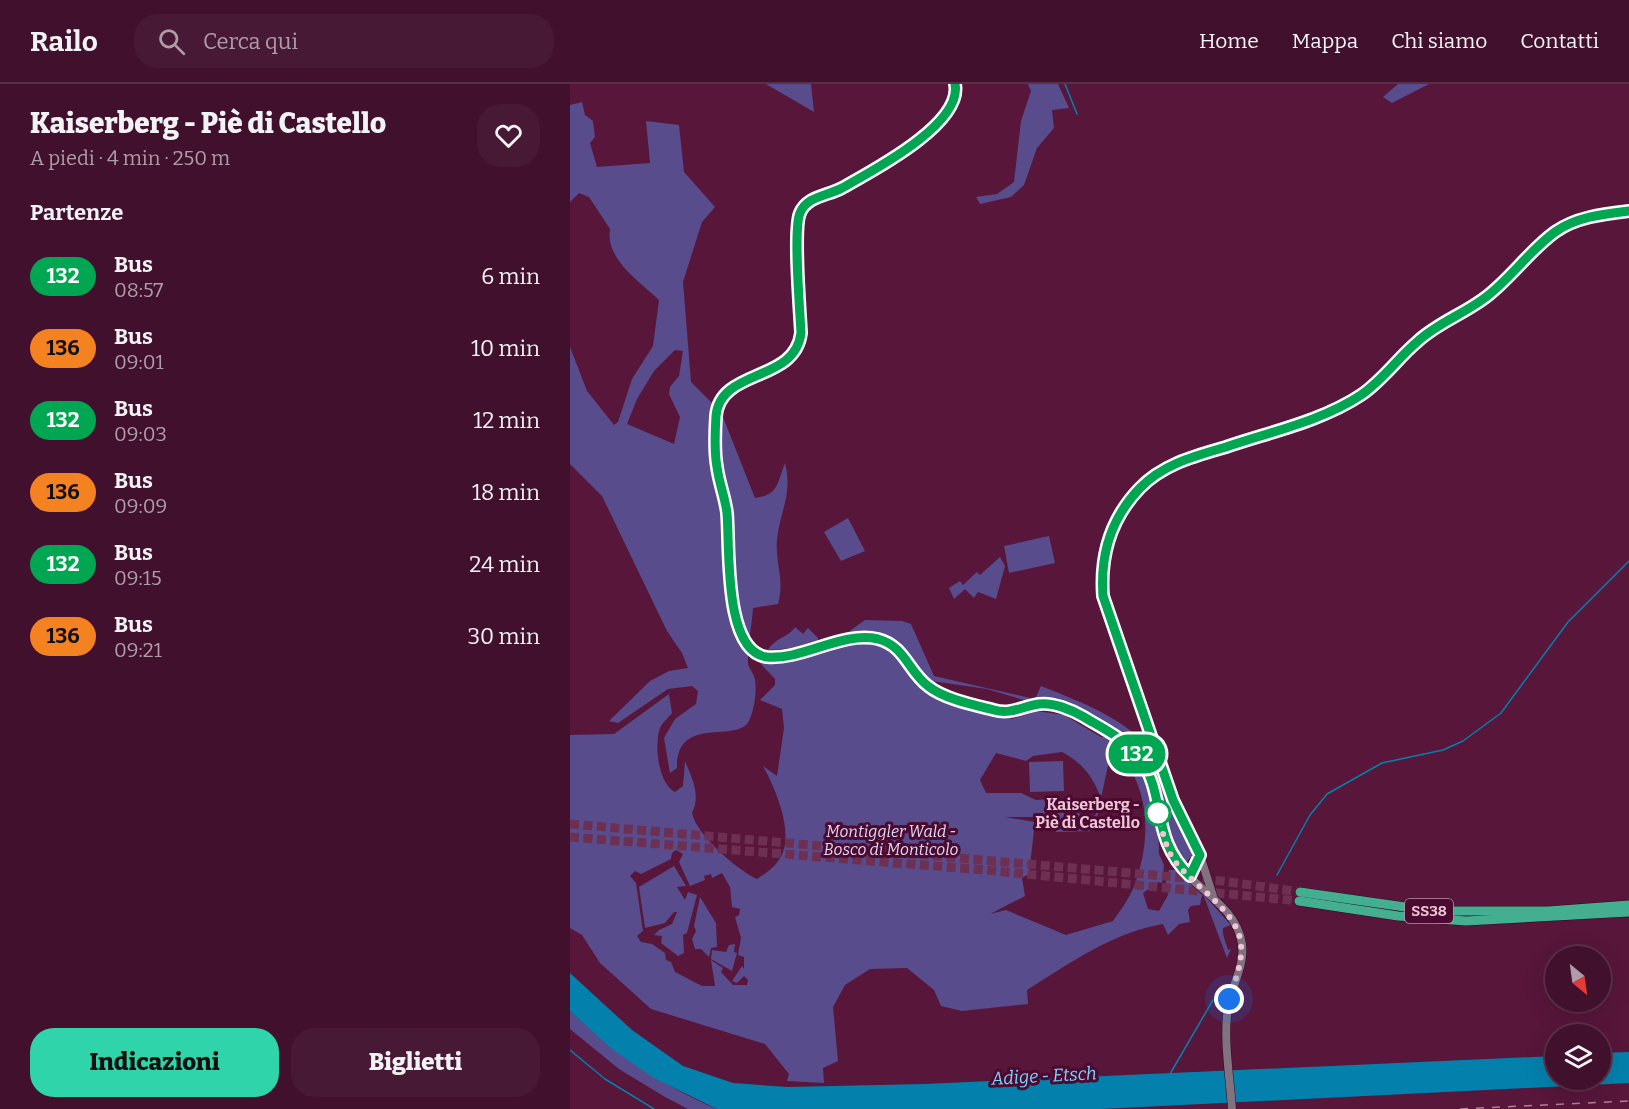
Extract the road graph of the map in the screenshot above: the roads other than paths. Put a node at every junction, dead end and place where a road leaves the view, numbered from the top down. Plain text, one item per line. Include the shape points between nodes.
1 (955, 84) edge
2 (1629, 211) edge
3 (1200, 855) junction
4 (1196, 866) junction
5 (1182, 869) junction
6 (1204, 872) junction
7 (1193, 879) junction
8 (1214, 899) junction
9 (1629, 903) edge
10 (1629, 912) edge
11 (1629, 918) edge
12 (1432, 919) junction
13 (1567, 924) dead end
14 (1506, 927) dead end
15 (1232, 1109) edge

1 - 5 main road via 956,96 950,110 933,130 803,208 798,227 798,347 784,364 734,387 719,404 716,458 726,509 728,575 740,633 755,653 777,657 868,638 898,649 927,685 941,693 997,711 1047,704 1082,715 1129,746 1140,759 1152,783 1168,849
2 - 3 main road via 1596,216 1555,232 1486,297 1424,336 1372,387 1353,400 1167,468 1141,487 1120,513 1103,561 1106,607 1173,800
3 - 4 main road
3 - 6 main road
4 - 5 main road
4 - 7 main road
5 - 7 main road
6 - 7 main road
6 - 8 main road
7 - 8 main road
8 - 15 main road via 1230,916 1241,942 1241,965 1227,1009
9 - 12 highway, SS38 via 1558,910 1434,911 1300,897
10 - 12 highway, SS38 via 1496,921
11 - 13 highway
12 - 14 highway via 1445,925

